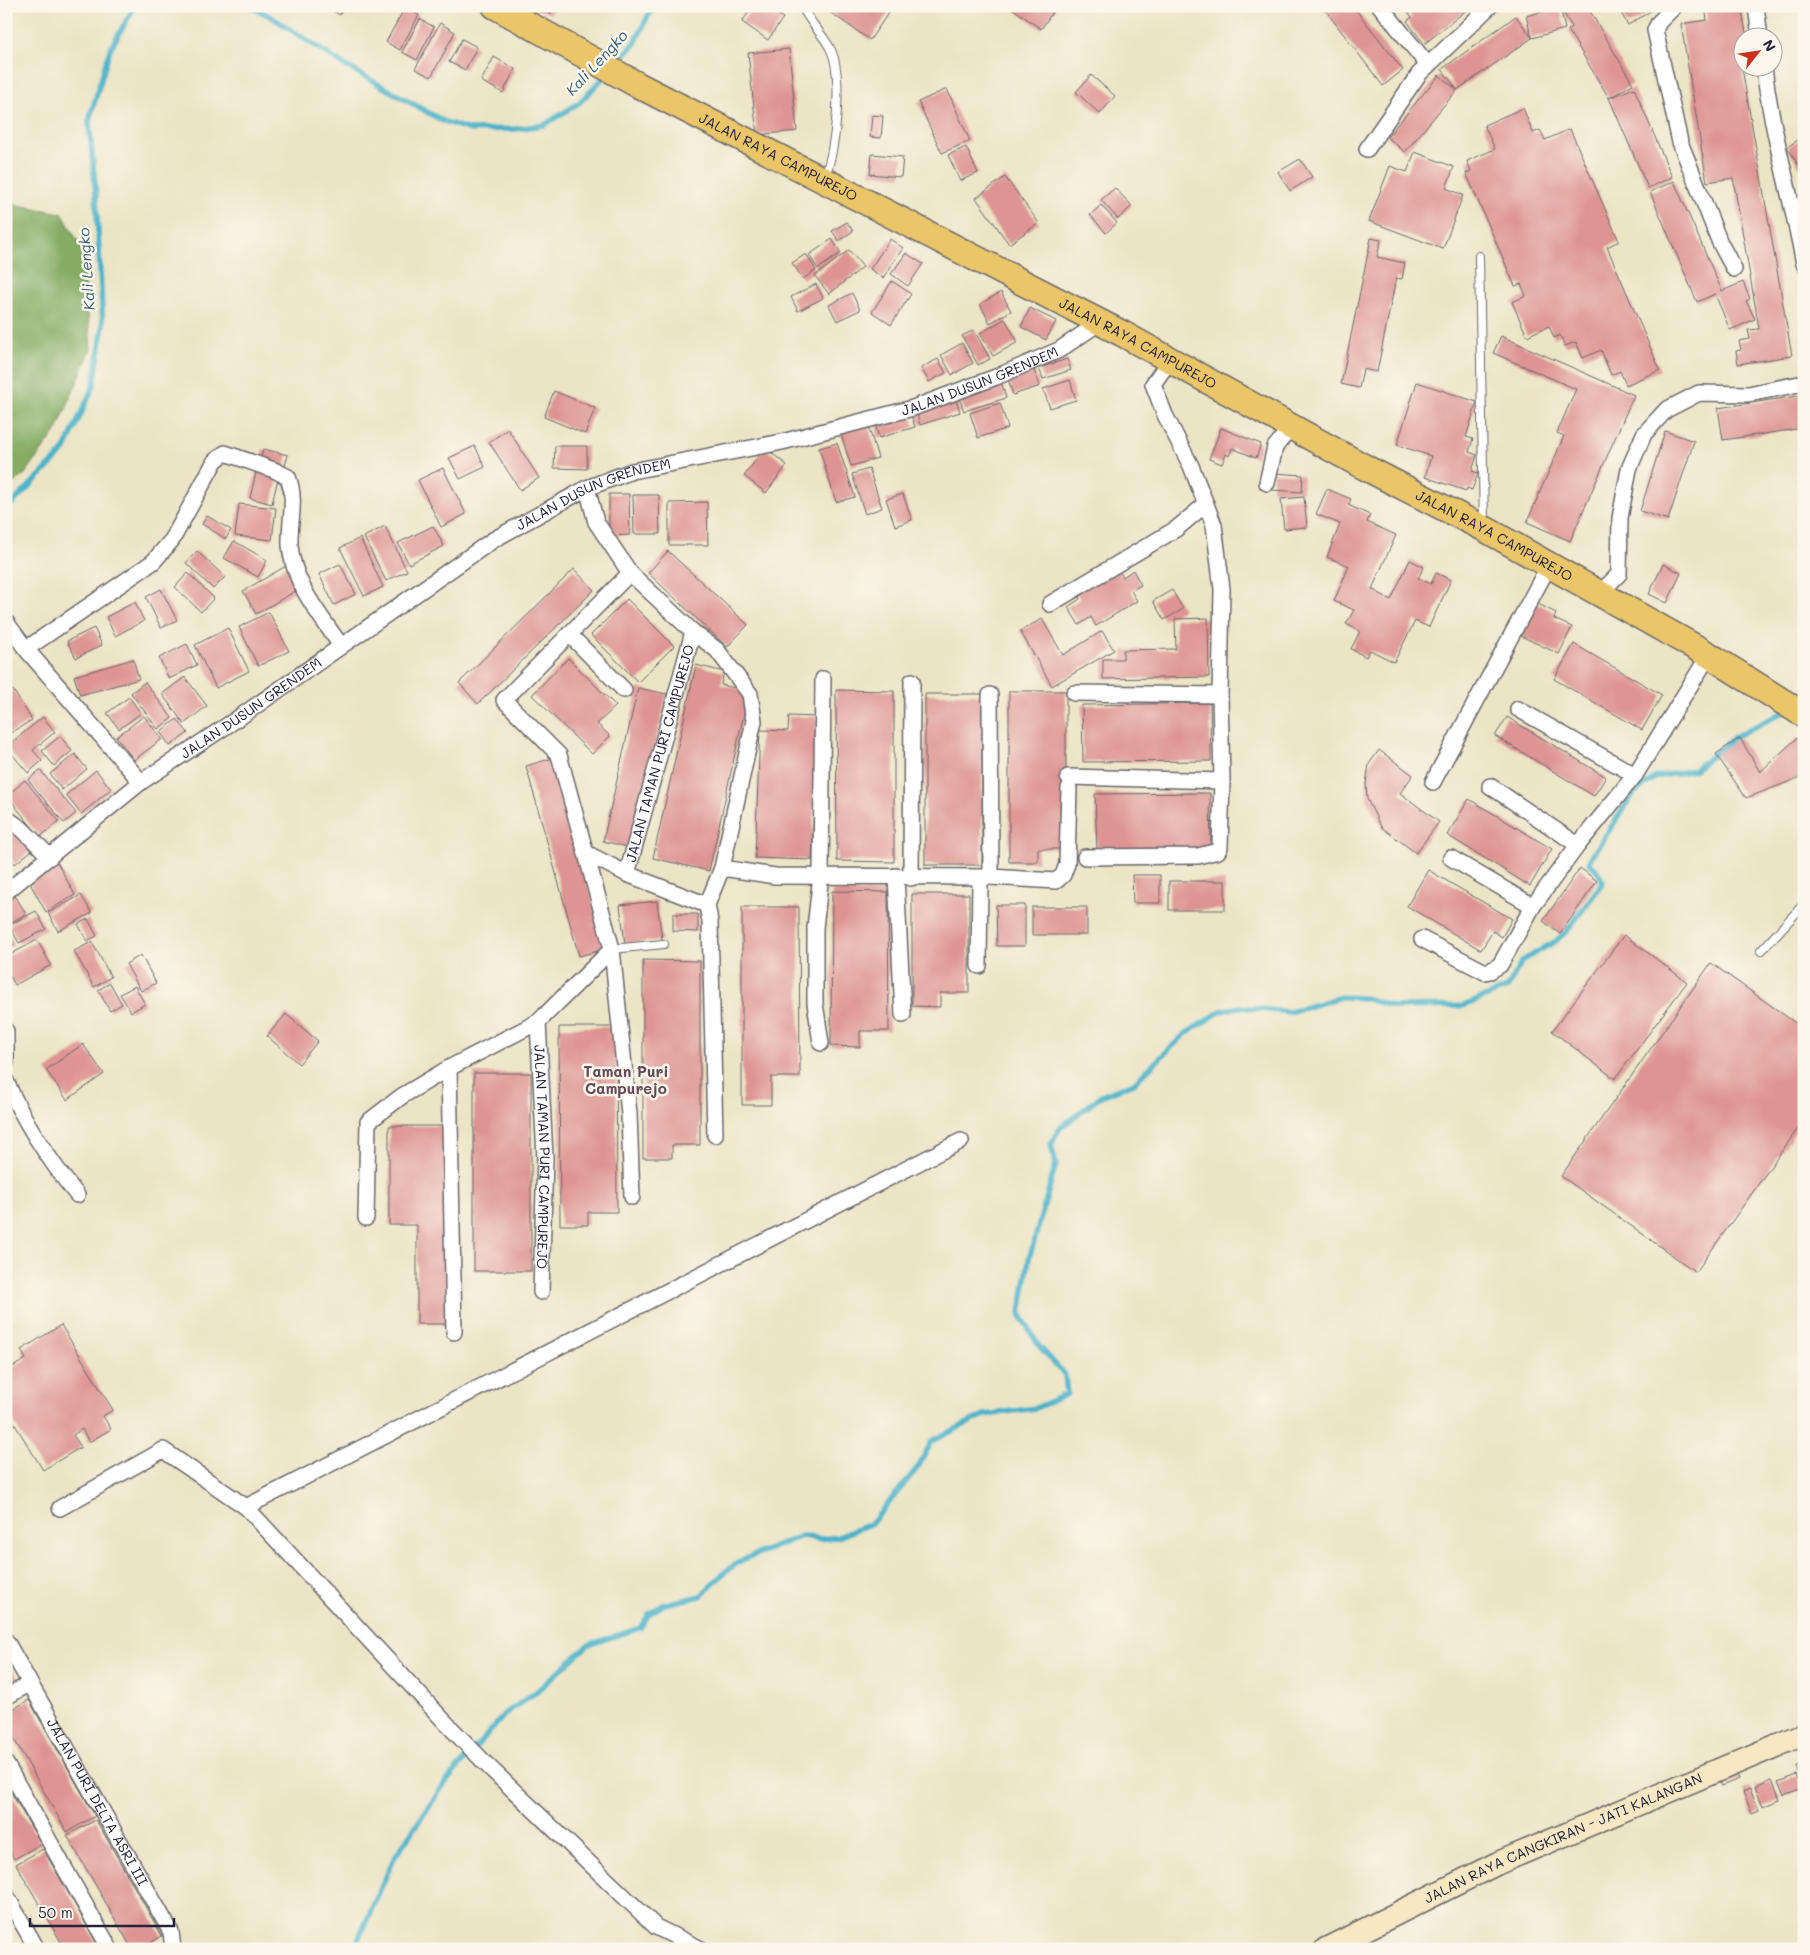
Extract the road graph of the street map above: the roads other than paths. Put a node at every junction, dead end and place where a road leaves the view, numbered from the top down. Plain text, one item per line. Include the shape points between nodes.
1 (802, 6) edge
2 (1380, 6) edge
3 (1490, 6) edge
4 (1675, 6) edge
5 (1756, 6) edge
6 (500, 7) edge
7 (1759, 28) edge
8 (1428, 65) junction
9 (1765, 78) edge
10 (1367, 149) dead end
11 (824, 180) junction
12 (1793, 205) junction
13 (1804, 220) edge
14 (1479, 256) dead end
15 (1804, 264) edge
16 (1734, 269) dead end
17 (1099, 323) junction
18 (1170, 360) junction
19 (1804, 383) edge
20 (1291, 427) junction
21 (1267, 483) dead end
22 (587, 488) junction
23 (1206, 504) junction
24 (1484, 529) junction
25 (1549, 565) junction
26 (630, 574) junction
27 (1600, 593) junction
28 (1050, 604) dead end
29 (6, 622) edge
30 (693, 632) junction
31 (569, 634) junction
32 (341, 646) junction
33 (26, 648) junction
34 (1709, 654) junction
35 (823, 679) dead end
36 (912, 681) dead end
37 (624, 690) dead end
38 (1074, 693) dead end
39 (990, 695) dead end
40 (1220, 695) junction
41 (1518, 708) dead end
42 (1804, 715) edge
43 (1635, 775) junction
44 (1222, 781) junction
45 (141, 782) junction
46 (1433, 782) dead end
47 (1490, 786) dead end
48 (6, 818) edge
49 (1578, 845) junction
50 (586, 853) junction
51 (50, 857) junction
52 (1085, 857) dead end
53 (1451, 858) dead end
54 (722, 868) junction
55 (628, 874) junction
56 (821, 875) junction
57 (903, 877) junction
58 (985, 878) junction
59 (6, 892) edge
60 (708, 904) junction
61 (1804, 904) edge
62 (1533, 906) junction
63 (1422, 940) dead end
64 (664, 944) dead end
65 (612, 949) junction
66 (1761, 951) dead end
67 (979, 966) dead end
68 (903, 1015) dead end
69 (538, 1022) junction
70 (6, 1031) edge
71 (821, 1043) dead end
72 (6, 1062) edge
73 (449, 1068) junction
74 (6, 1081) edge
75 (715, 1134) dead end
76 (961, 1141) dead end
77 (78, 1195) dead end
78 (632, 1197) dead end
79 (366, 1218) dead end
80 (541, 1292) dead end
81 (454, 1332) dead end
82 (246, 1507) junction
83 (60, 1508) dead end
84 (6, 1640) edge
85 (29, 1684) junction
86 (6, 1697) edge
87 (1804, 1734) edge
88 (6, 1764) edge
89 (6, 1895) edge
90 (37, 1949) edge
91 (110, 1949) edge
92 (173, 1949) edge
93 (700, 1949) edge
94 (1326, 1949) edge

1 - 11 lane via 831,50 836,67 834,150
2 - 8 street
3 - 8 street
4 - 16 street via 1655,30 1680,142 1720,243
5 - 7 street
6 - 11 main road, JALAN RAYA CAMPUREJO via 638,85
8 - 10 street
9 - 12 street via 1769,109
11 - 17 main road, JALAN RAYA CAMPUREJO
12 - 13 street
12 - 15 street
14 - 24 lane
17 - 18 main road, JALAN RAYA CAMPUREJO
17 - 22 street, JALAN DUSUN GRENDEM via 1059,350 913,408 782,442 632,471
18 - 20 main road, JALAN RAYA CAMPUREJO
18 - 23 street via 1153,384
19 - 27 street via 1748,394 1699,393 1666,410 1644,434 1629,469 1620,518 1619,574
20 - 21 street via 1275,448
20 - 24 main road, JALAN RAYA CAMPUREJO
22 - 26 street, JALAN TAMAN PURI CAMPUREJO via 596,522
22 - 32 street, JALAN DUSUN GRENDEM via 493,540
23 - 28 street via 1176,529
23 - 40 street via 1214,525 1222,588
24 - 25 main road, JALAN RAYA CAMPUREJO
25 - 27 main road, JALAN RAYA CAMPUREJO
25 - 46 street
26 - 30 street, JALAN TAMAN PURI CAMPUREJO
26 - 31 street
27 - 34 main road, JALAN RAYA CAMPUREJO
29 - 33 street
30 - 54 street, JALAN TAMAN PURI CAMPUREJO via 718,650 744,683 753,707 754,721
30 - 55 street, JALAN TAMAN PURI CAMPUREJO
31 - 37 street
31 - 50 street via 504,700 559,755
32 - 33 street via 294,567 290,545 294,492 288,477 225,453 215,461 172,540 153,562
32 - 45 street, JALAN DUSUN GRENDEM
33 - 45 street
34 - 42 main road, JALAN RAYA CAMPUREJO
34 - 43 street
35 - 56 street
36 - 57 street
38 - 40 street
39 - 58 street
40 - 44 street
41 - 43 street
43 - 49 street
44 - 52 street via 1218,851 1198,856
44 - 58 street via 1068,783 1067,864 1063,875 1056,881
45 - 51 street, JALAN DUSUN GRENDEM
47 - 49 street
48 - 51 street
49 - 62 street
50 - 55 street, JALAN TAMAN PURI CAMPUREJO
50 - 65 street
51 - 59 street, JALAN DUSUN GRENDEM
53 - 62 street
54 - 56 street via 775,876
54 - 60 street, JALAN TAMAN PURI CAMPUREJO
55 - 60 street, JALAN TAMAN PURI CAMPUREJO
56 - 57 street
56 - 71 street via 815,928 815,1003
57 - 58 street
57 - 68 street
58 - 67 street
60 - 75 street, JALAN TAMAN PURI CAMPUREJO
61 - 66 lane
62 - 63 street via 1500,965 1490,971 1486,972
64 - 65 lane
65 - 69 street, JALAN TAMAN PURI CAMPUREJO
65 - 78 street via 629,1114
69 - 73 street, JALAN TAMAN PURI CAMPUREJO
69 - 80 street, JALAN TAMAN PURI CAMPUREJO via 545,1157
70 - 72 street
73 - 79 street, JALAN TAMAN PURI CAMPUREJO via 402,1096 368,1122
73 - 81 street
74 - 77 street via 52,1163
76 - 82 street
82 - 83 street via 164,1450
82 - 93 street via 488,1766 656,1927
84 - 85 street, JALAN PURI DELTA ASRI III
85 - 86 street
85 - 92 street, JALAN PURI DELTA ASRI III via 171,1932
87 - 94 street, JALAN RAYA CANGKIRAN - JATI KALANGAN via 1498,1863
88 - 91 street
89 - 90 street

